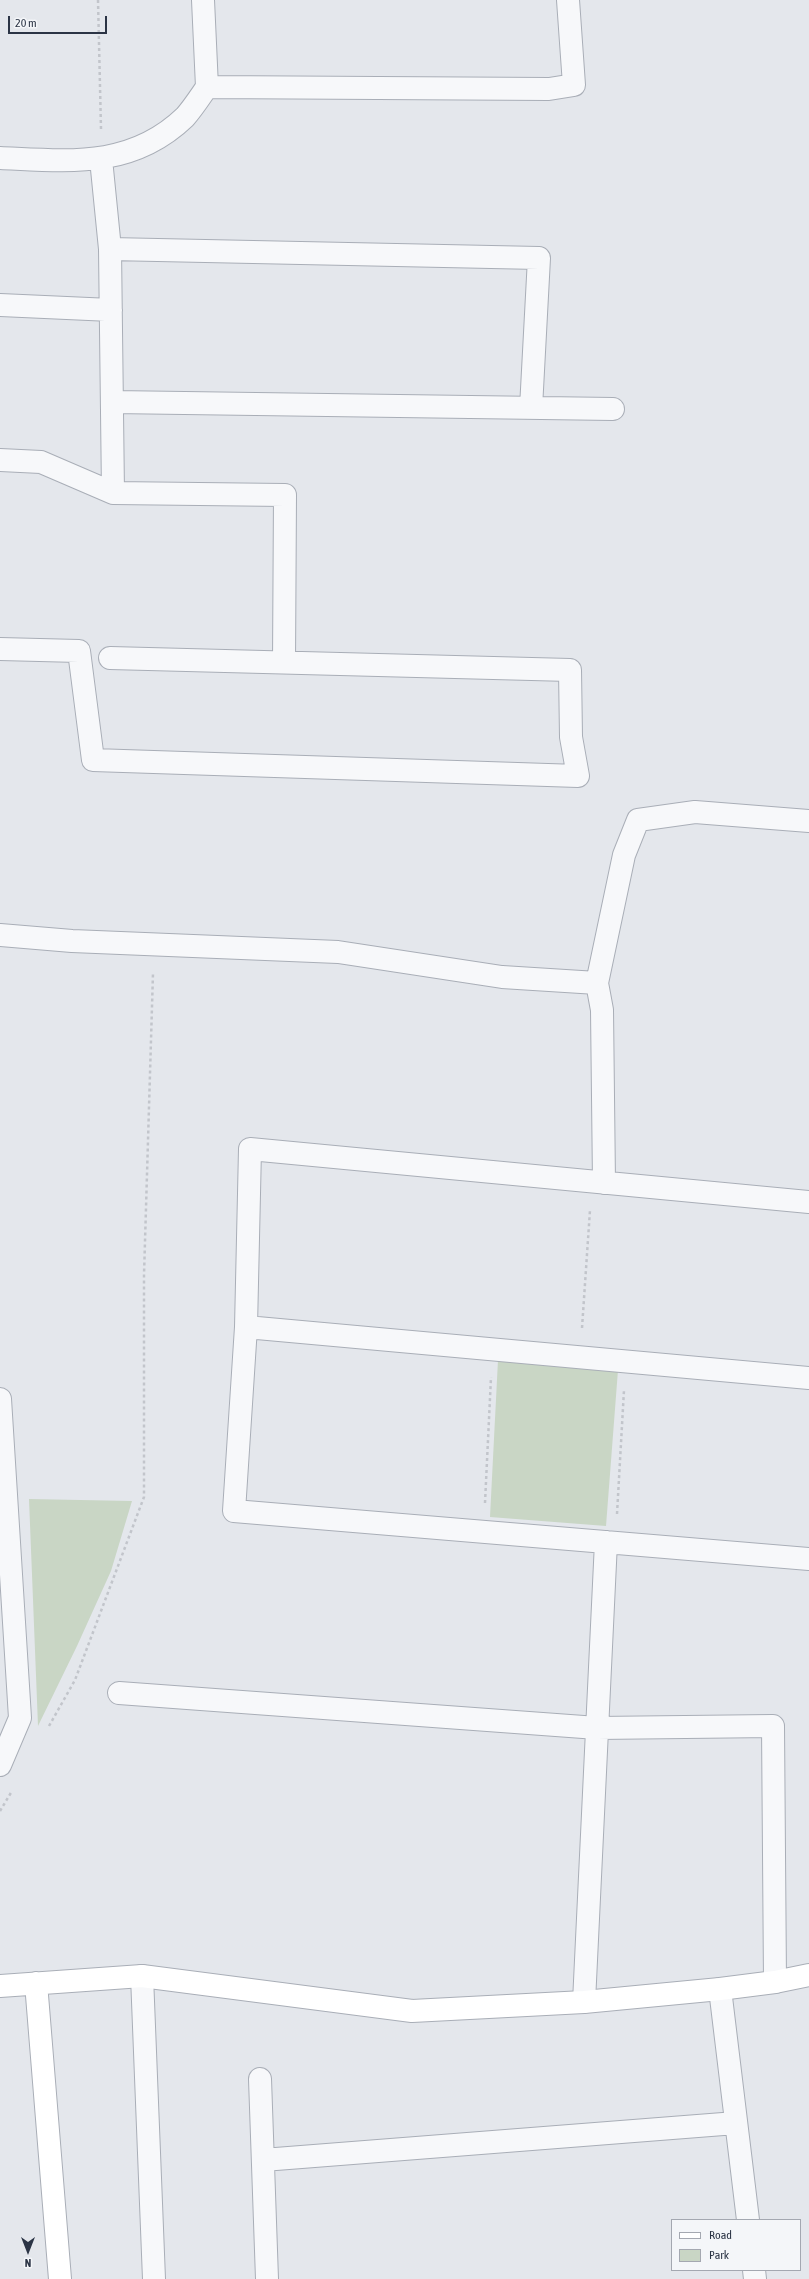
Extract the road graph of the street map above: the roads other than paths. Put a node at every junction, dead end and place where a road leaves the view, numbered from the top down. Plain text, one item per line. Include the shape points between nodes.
1 (203, 0) edge
2 (568, 0) edge
3 (207, 87) junction
4 (0, 158) edge
5 (101, 159) junction
6 (110, 250) junction
7 (0, 305) edge
8 (111, 310) junction
9 (113, 402) junction
10 (531, 408) junction
11 (613, 409) dead end
12 (0, 460) edge
13 (114, 493) junction
14 (0, 649) edge
15 (110, 658) dead end
16 (284, 662) junction
17 (809, 821) edge
18 (0, 934) edge
19 (598, 983) junction
20 (604, 1183) junction
21 (809, 1202) edge
22 (246, 1327) junction
23 (809, 1378) edge
24 (0, 1399) edge
25 (611, 1543) junction
26 (809, 1559) edge
27 (7, 1625) edge
28 (119, 1693) dead end
29 (597, 1728) junction
30 (0, 1765) edge
31 (809, 1975) edge
32 (142, 1976) junction
33 (775, 1982) junction
34 (36, 1983) junction
35 (0, 1986) edge
36 (720, 1989) junction
37 (584, 2002) junction
38 (260, 2079) dead end
39 (736, 2123) junction
40 (263, 2160) junction
41 (748, 2219) edge
42 (60, 2279) edge
43 (154, 2279) edge
44 (267, 2279) edge

1 - 3 street
2 - 3 street via 574,85 549,88
3 - 5 street via 185,116 156,139 124,153
4 - 5 street via 78,161
5 - 6 street
6 - 8 street
6 - 10 street via 539,258
7 - 8 street
8 - 9 street
9 - 10 street
9 - 13 street
10 - 11 street
12 - 13 street via 41,462
13 - 16 street via 285,495
14 - 16 street via 80,651 93,760 578,776 571,737 570,670
15 - 16 street
17 - 19 street via 695,812 638,820 624,855
18 - 19 street via 72,941 338,952 502,978
19 - 20 street via 602,1010
20 - 21 street
20 - 22 street via 250,1149
22 - 23 street
22 - 25 street via 234,1511
24 - 27 street
25 - 26 street
25 - 29 street
27 - 30 street via 20,1718
28 - 29 street
29 - 33 street via 773,1726
29 - 37 street
31 - 33 street
32 - 34 street
32 - 37 street via 412,2012
32 - 43 street
33 - 36 street
34 - 35 street
34 - 42 street
36 - 37 street
36 - 39 street
38 - 40 street
39 - 40 street
39 - 41 street
40 - 44 street

